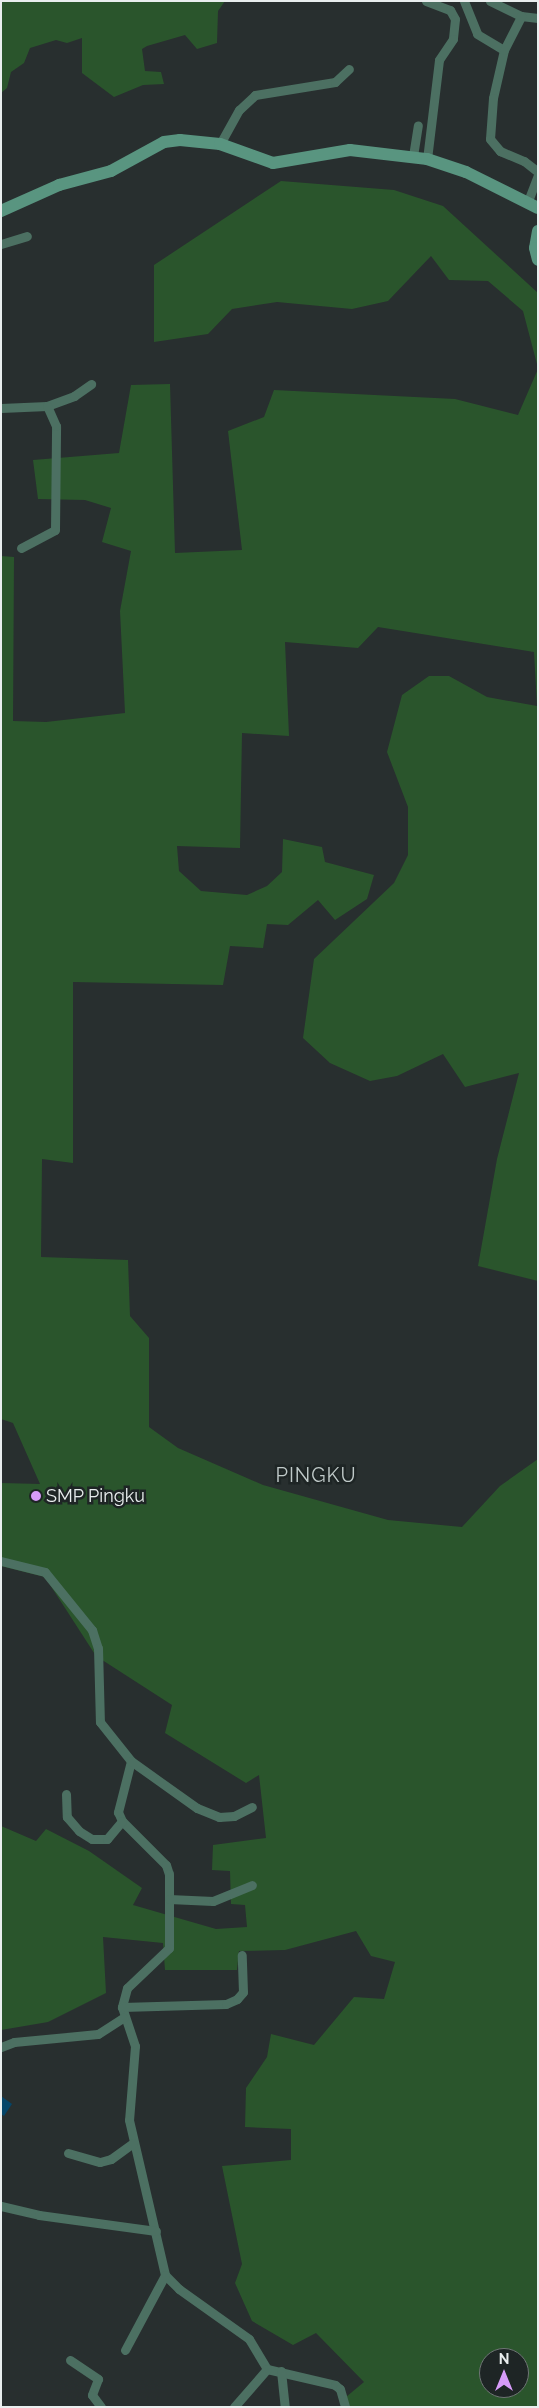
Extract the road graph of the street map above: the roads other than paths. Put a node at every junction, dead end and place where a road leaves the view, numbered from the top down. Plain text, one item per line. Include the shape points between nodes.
1 (426, 1) edge
2 (464, 1) edge
3 (490, 1) edge
4 (521, 16) junction
5 (538, 18) edge
6 (504, 50) junction
7 (349, 69) dead end
8 (418, 125) dead end
9 (220, 144) junction
10 (413, 156) junction
11 (427, 159) junction
12 (538, 173) edge
13 (533, 204) edge
14 (1, 211) edge
15 (538, 231) edge
16 (27, 236) dead end
17 (1, 244) edge
18 (538, 260) edge
19 (91, 384) dead end
20 (47, 406) junction
21 (1, 408) edge
22 (21, 548) dead end
23 (1, 1561) edge
24 (131, 1761) junction
25 (66, 1794) dead end
26 (252, 1807) dead end
27 (122, 1820) junction
28 (252, 1885) dead end
29 (169, 1899) junction
30 (242, 1955) dead end
31 (122, 2008) junction
32 (123, 2018) junction
33 (1, 2047) edge
34 (133, 2142) junction
35 (68, 2153) dead end
36 (1, 2206) edge
37 (156, 2230) junction
38 (165, 2275) junction
39 (125, 2350) dead end
40 (70, 2360) dead end
41 (267, 2369) junction
42 (281, 2371) junction
43 (101, 2407) edge
44 (234, 2407) edge
45 (285, 2407) edge
46 (345, 2407) edge

1 - 11 street via 450,10 455,19 453,39 439,60
2 - 6 street via 476,34
3 - 4 street
4 - 5 street
4 - 6 street
6 - 12 street via 490,139 500,151 524,161
7 - 9 street via 335,82 255,95 239,110
8 - 10 street
9 - 10 street via 273,162 350,150
9 - 14 street via 180,140 164,142 112,171 59,185
10 - 11 street
11 - 13 street via 466,172
12 - 13 street
15 - 18 street via 535,248
16 - 17 street
19 - 20 street via 74,396
20 - 21 street
20 - 22 street via 56,426 55,530
23 - 24 street via 45,1572 92,1630 98,1648 100,1722
24 - 26 street via 197,1808 219,1817 234,1816
24 - 27 street via 118,1802
25 - 27 street via 67,1817 79,1831 92,1839 107,1839
27 - 29 street via 166,1865
28 - 29 street via 213,1901
29 - 31 street via 169,1948 127,1988
30 - 31 street via 243,1992 226,2004
31 - 32 street
32 - 33 street via 98,2034 14,2042
32 - 34 street via 135,2046 129,2097
34 - 35 street via 111,2159 100,2162
34 - 37 street
36 - 37 street via 39,2216
37 - 38 street
38 - 39 street
38 - 41 street via 179,2289 249,2339
40 - 43 street via 98,2379 92,2395
41 - 42 street
41 - 44 street
42 - 45 street
42 - 46 street via 335,2385

